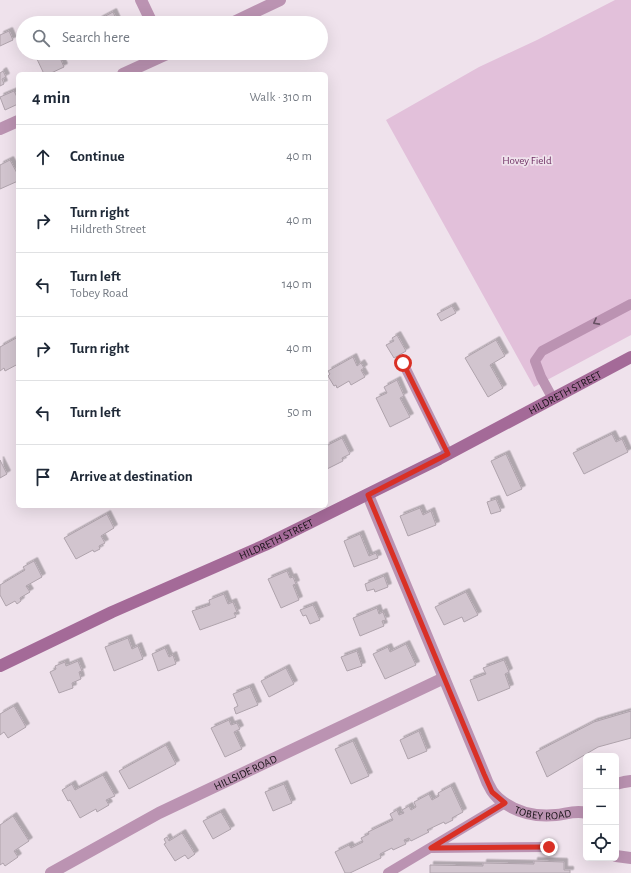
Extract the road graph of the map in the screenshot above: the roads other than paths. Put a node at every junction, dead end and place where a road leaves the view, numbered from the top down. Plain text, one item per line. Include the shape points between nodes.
1 (140, 0) edge
2 (280, 0) edge
3 (148, 16) edge
4 (247, 16) edge
5 (154, 60) edge
6 (127, 72) edge
7 (16, 122) edge
8 (0, 129) edge
9 (631, 304) edge
10 (631, 357) edge
11 (403, 363) dead end
12 (553, 399) junction
13 (448, 454) junction
14 (368, 495) junction
15 (0, 666) edge
16 (444, 678) junction
17 (631, 781) edge
18 (619, 783) edge
19 (505, 803) junction
20 (583, 812) edge
21 (549, 847) dead end
22 (431, 848) junction
23 (619, 856) edge
24 (631, 858) edge
25 (51, 873) edge
26 (388, 873) edge

1 - 3 street
2 - 4 street
5 - 6 street
7 - 8 street
9 -> 12 lane via 542,351 535,361
10 - 12 street, HILDRETH STREET
11 - 13 lane
12 - 13 street, HILDRETH STREET
13 - 14 street, HILDRETH STREET
14 - 15 street, HILDRETH STREET
14 - 16 street, TOBEY ROAD
16 - 19 street, TOBEY ROAD via 492,792
16 - 25 street, HILLSIDE ROAD via 159,813
17 - 18 street
19 - 20 street, TOBEY ROAD via 520,812 538,815
19 - 22 lane
21 - 22 lane
22 - 26 lane
23 - 24 street

